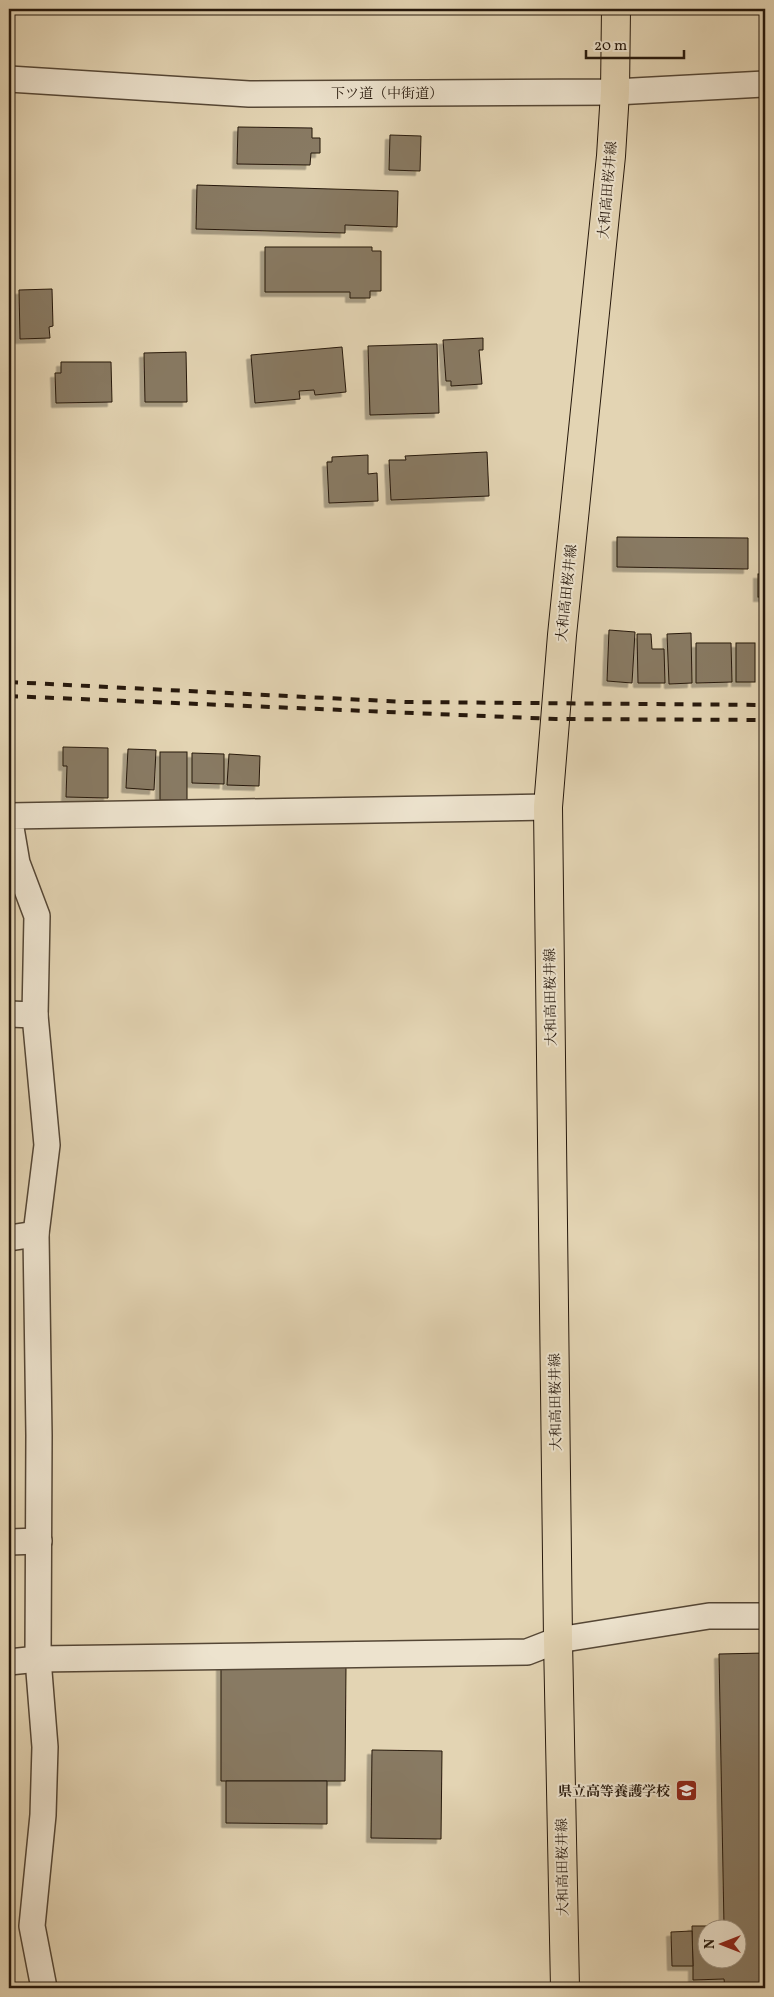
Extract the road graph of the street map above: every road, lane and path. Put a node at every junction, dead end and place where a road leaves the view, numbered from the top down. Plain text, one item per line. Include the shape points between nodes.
1 (616, 9) edge
2 (9, 79) edge
3 (615, 79) junction
4 (765, 84) edge
5 (548, 807) junction
6 (9, 1014) edge
7 (35, 1015) junction
8 (36, 1234) junction
9 (9, 1238) edge
10 (39, 1541) junction
11 (9, 1542) edge
12 (765, 1616) edge
13 (558, 1640) junction
14 (38, 1659) junction
15 (9, 1662) edge
16 (44, 1988) edge
17 (565, 1988) edge

1 - 3 main road, 大和高田桜井線
2 - 3 street, 下ツ道（中街道） via 249,94
3 - 4 street, 下ツ道（中街道）
3 - 5 main road, 大和高田桜井線
5 - 7 street via 9,816 17,863 37,916
5 - 13 main road, 大和高田桜井線
6 - 7 street
7 - 8 street via 47,1145
8 - 9 street
8 - 10 street
10 - 11 street
10 - 14 street
12 - 13 street via 709,1616
13 - 14 street via 527,1652
13 - 17 main road, 大和高田桜井線
14 - 15 street
14 - 16 street via 45,1747 32,1926

